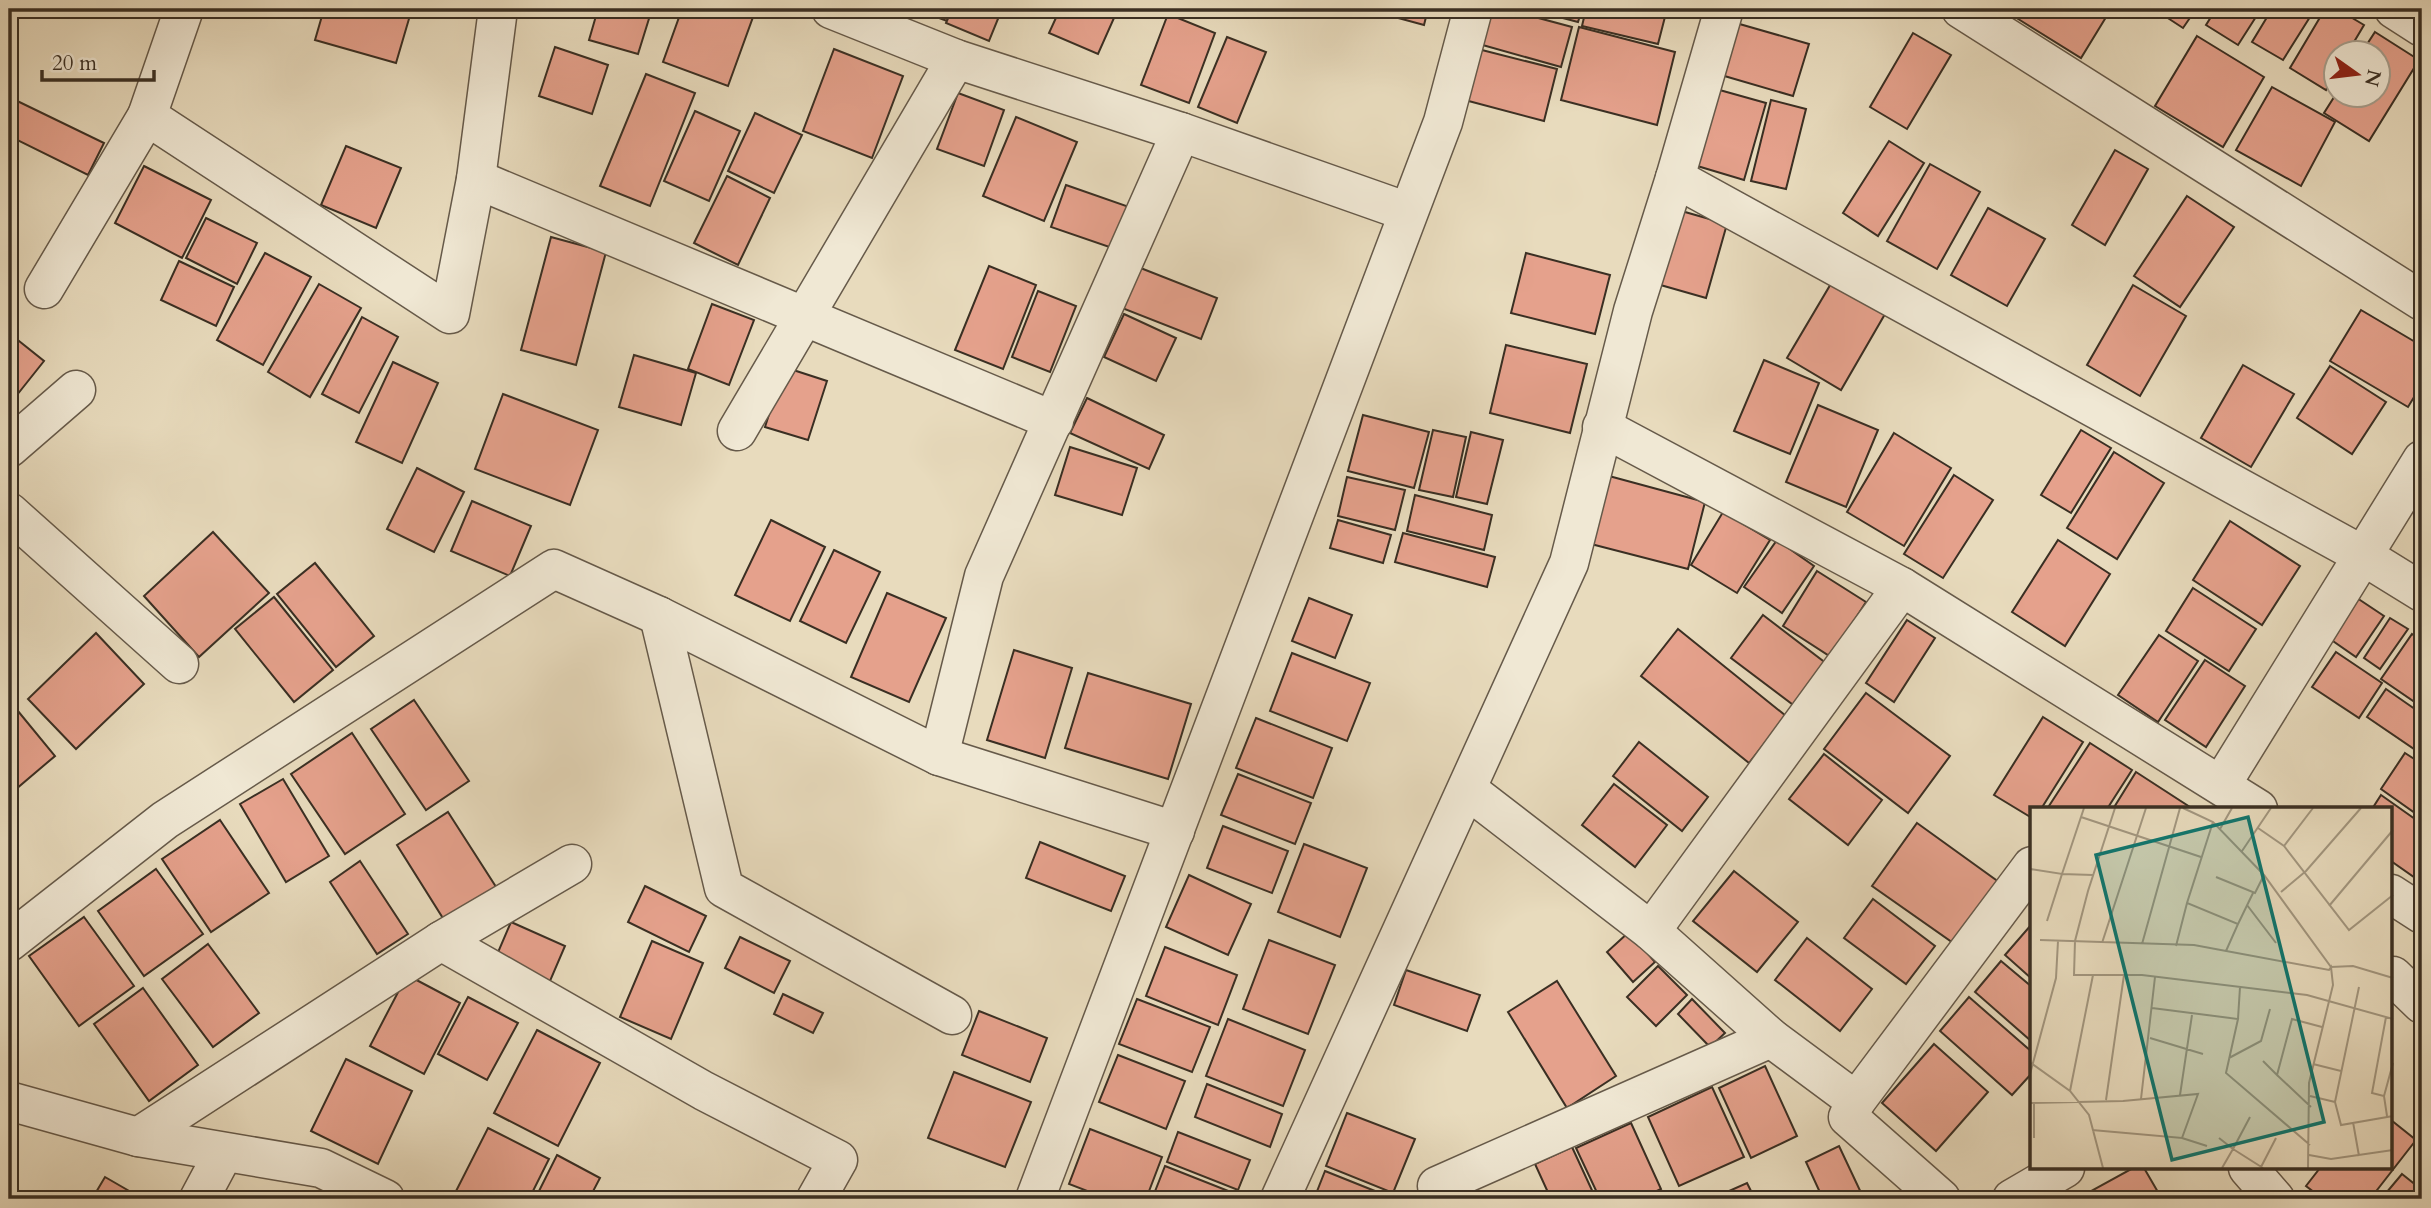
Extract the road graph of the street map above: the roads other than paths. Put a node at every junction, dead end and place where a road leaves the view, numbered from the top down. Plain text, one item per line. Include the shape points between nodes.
1 (184, 9) edge
2 (498, 9) edge
3 (831, 9) edge
4 (1473, 9) edge
5 (1724, 9) edge
6 (1961, 9) edge
7 (2394, 9) edge
8 (2422, 27) edge
9 (956, 60) junction
10 (147, 116) junction
11 (1181, 132) junction
12 (1675, 178) junction
13 (476, 179) junction
14 (1408, 212) junction
15 (44, 289) dead end
16 (2422, 301) edge
17 (805, 318) junction
18 (76, 390) dead end
19 (1054, 421) junction
20 (1602, 427) junction
21 (737, 431) dead end
22 (9, 448) edge
23 (2422, 460) edge
24 (9, 512) edge
25 (2362, 555) junction
26 (1902, 587) junction
27 (2422, 592) edge
28 (659, 615) junction
29 (179, 664) dead end
30 (939, 756) junction
31 (2221, 785) junction
32 (1468, 790) junction
33 (2255, 807) edge
34 (1175, 831) junction
35 (572, 864) dead end
36 (2030, 869) edge
37 (2392, 895) edge
38 (2422, 914) edge
39 (1651, 931) junction
40 (441, 941) junction
41 (9, 942) edge
42 (2402, 971) edge
43 (2422, 1004) edge
44 (952, 1015) dead end
45 (1771, 1038) junction
46 (9, 1101) edge
47 (1856, 1101) junction
48 (138, 1138) junction
49 (223, 1154) junction
50 (2062, 1170) edge
51 (2250, 1170) edge
52 (1437, 1186) dead end
53 (199, 1199) edge
54 (385, 1199) edge
55 (816, 1199) edge
56 (1035, 1199) edge
57 (1280, 1199) edge
58 (1941, 1199) edge
59 (2012, 1199) edge
60 (2275, 1199) edge

1 - 10 street
2 - 13 street
3 - 9 street
4 - 14 street via 1443,122
5 - 12 street
6 - 16 street
7 - 8 street
9 - 11 street
9 - 17 street
10 - 13 street via 450,314
10 - 15 street
11 - 14 street
11 - 19 street
12 - 20 street
12 - 25 street
13 - 17 street
14 - 34 street
17 - 19 street
17 - 21 street
18 - 22 street
19 - 30 street via 984,576
20 - 26 street
20 - 32 street via 1569,563
23 - 25 street
24 - 29 street
25 - 27 street
25 - 31 street
26 - 31 street
26 - 39 street
28 - 30 street
28 - 41 street via 554,569 164,820
28 - 44 street via 724,888
30 - 34 street
31 - 33 street
32 - 39 street
32 - 57 street
34 - 56 street
35 - 40 street
36 - 47 street
37 - 38 street
39 - 45 street
40 - 48 street
40 - 55 street via 704,1091 838,1160
42 - 43 street
45 - 47 street
45 - 52 street
46 - 48 street
47 - 58 street via 1848,1117
48 - 49 street
49 - 53 street
49 - 54 street via 321,1168
50 - 59 street
51 - 60 street

